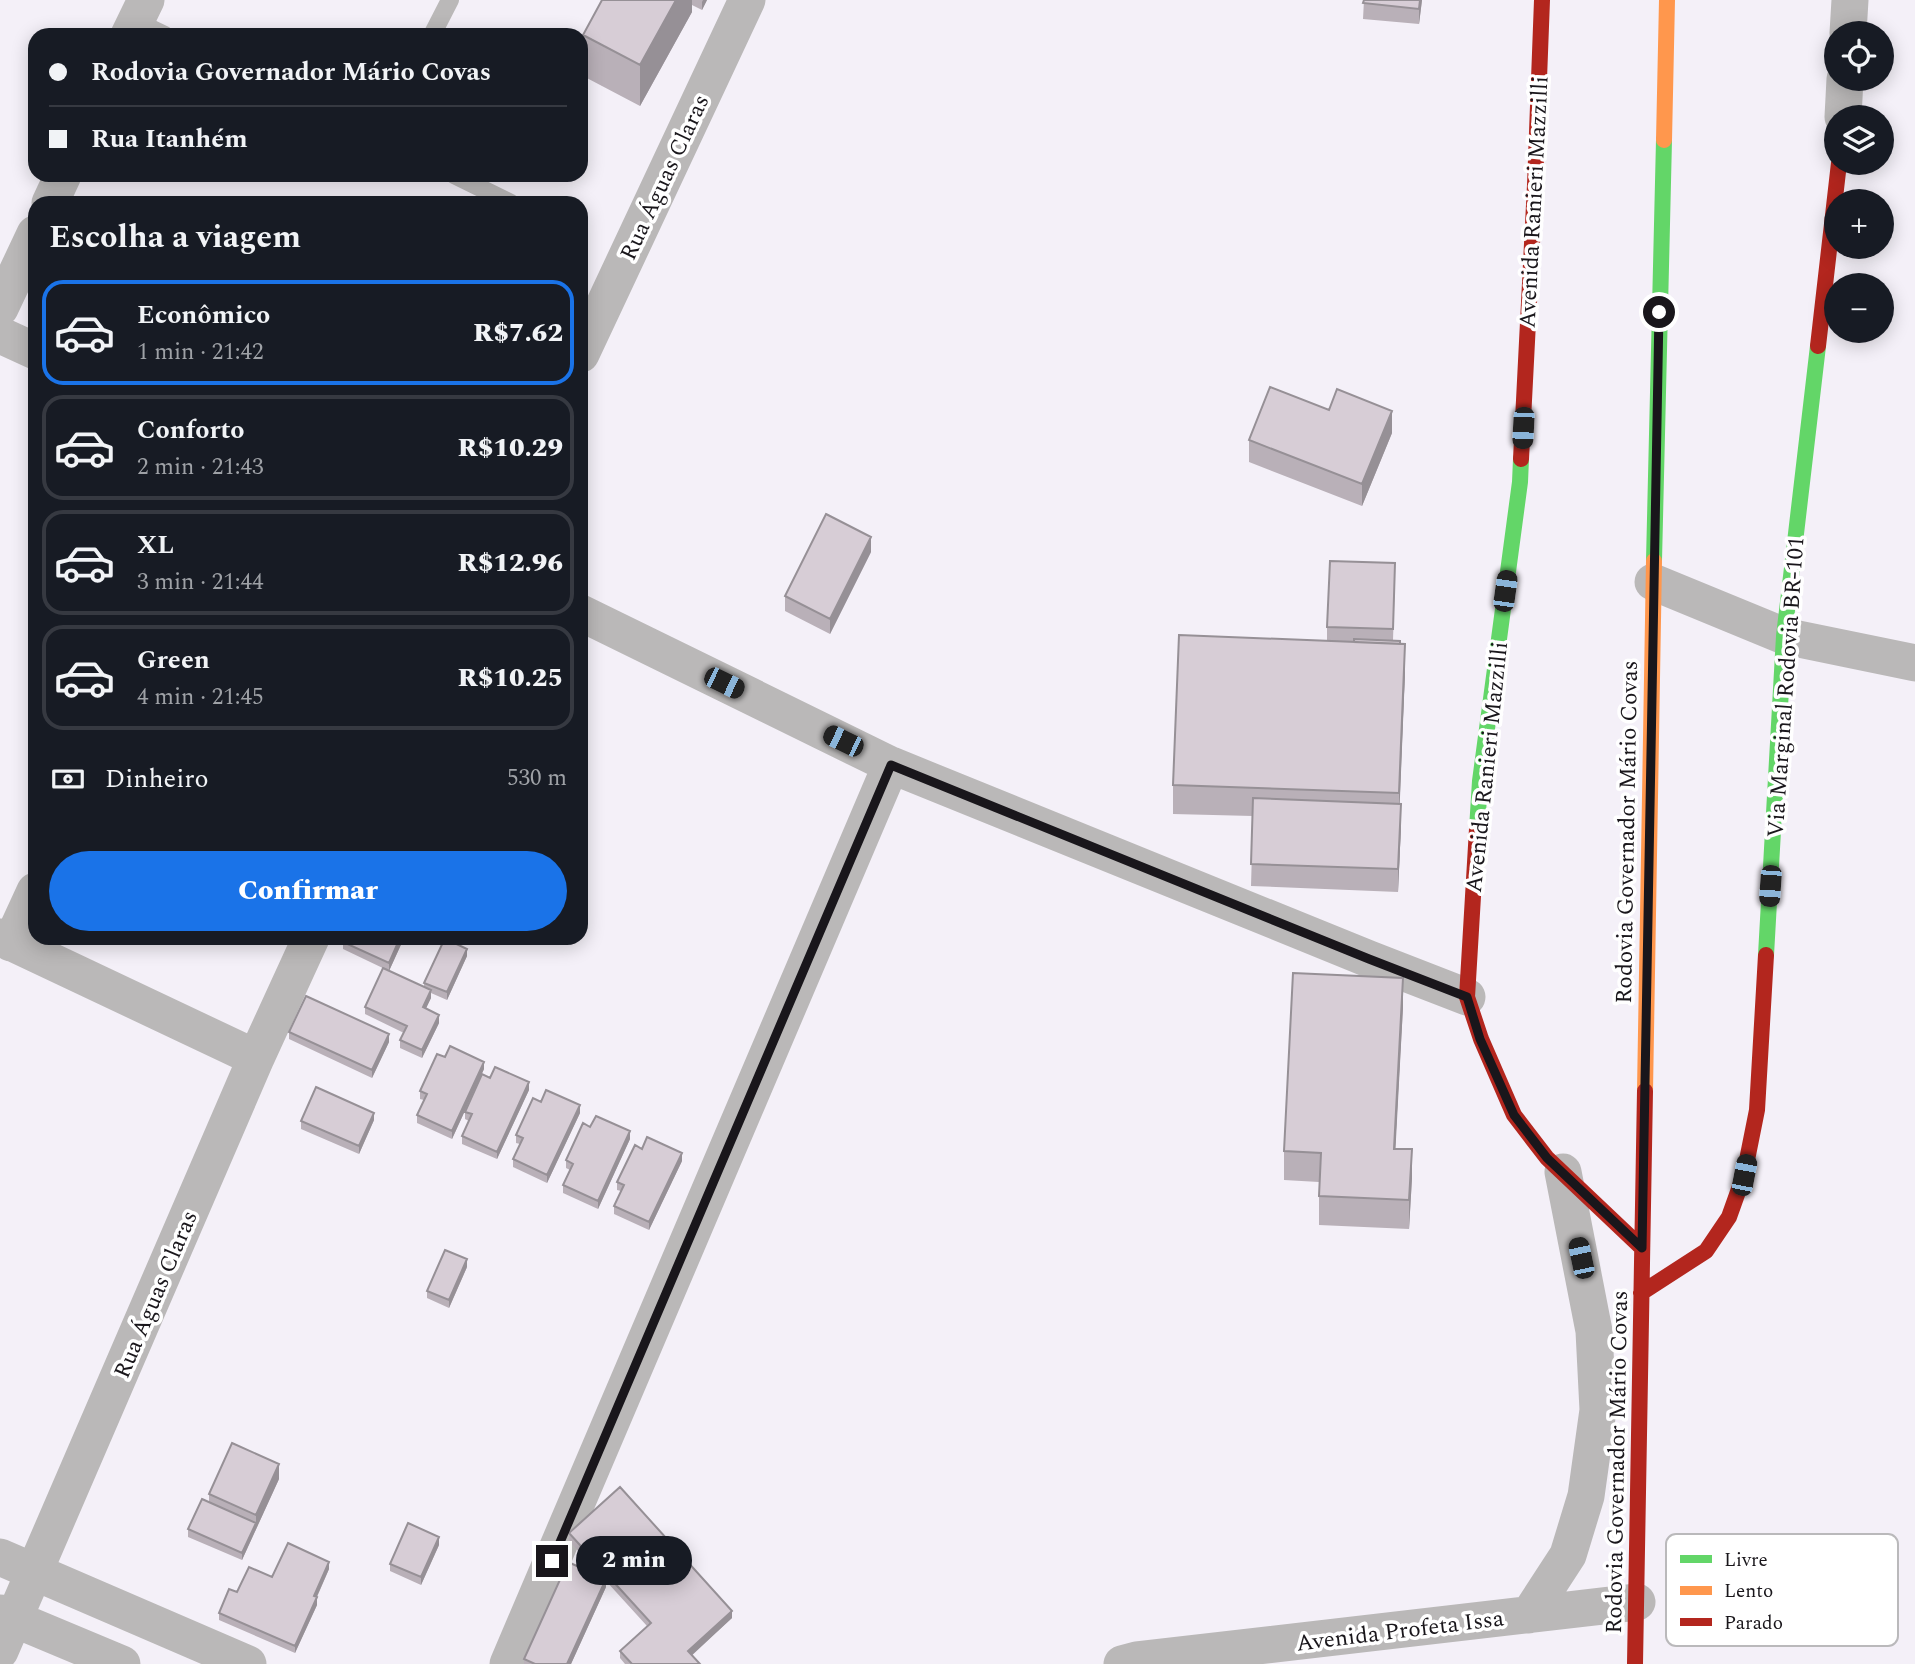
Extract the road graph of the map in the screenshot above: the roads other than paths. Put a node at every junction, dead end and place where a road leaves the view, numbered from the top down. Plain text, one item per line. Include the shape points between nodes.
1 (450, 0) edge
2 (747, 0) edge
3 (1542, 0) edge
4 (1667, 0) edge
5 (1850, 0) edge
6 (1849, 21) edge
7 (436, 28) edge
8 (1838, 175) edge
9 (468, 182) edge
10 (498, 196) edge
11 (28, 249) edge
12 (0, 307) edge
13 (0, 335) edge
14 (588, 339) edge
15 (28, 348) edge
16 (1653, 582) junction
17 (588, 616) edge
18 (1784, 636) junction
19 (1915, 663) edge
20 (891, 765) junction
21 (28, 902) edge
22 (5, 940) edge
23 (308, 945) edge
24 (1467, 997) junction
25 (256, 1058) junction
26 (1563, 1172) junction
27 (1642, 1248) junction
28 (1641, 1293) junction
29 (0, 1557) edge
30 (35, 1573) junction
31 (1637, 1602) junction
32 (1529, 1615) junction
33 (5, 1627) edge
34 (122, 1664) edge
35 (248, 1664) edge
36 (508, 1664) edge
37 (1122, 1664) edge
38 (1635, 1664) edge

1 - 7 lane
2 - 14 street, Rua Águas Claras
3 - 24 main road, Avenida Ranieri Mazzilli via 1520,482 1480,781
4 - 16 main road, Rodovia Governador Mário Covas
5 - 6 street
8 - 18 main road, Via Marginal Rodovia BR-101
9 - 10 lane
11 - 12 street
13 - 15 street
16 - 18 street
16 - 27 main road, Rodovia Governador Mário Covas
17 - 20 street
18 - 19 street
18 - 28 main road, Via Marginal Rodovia BR-101 via 1757,1110 1744,1175 1730,1217 1706,1251
20 - 24 street
20 - 36 street
21 - 22 street
22 - 25 street
23 - 25 street, Rua Águas Claras
24 - 26 main road, Avenida Ranieri Mazzilli via 1514,1115
25 - 30 street, Rua Águas Claras
26 - 27 main road, Avenida Ranieri Mazzilli
26 - 32 street via 1594,1331 1598,1410 1586,1496 1568,1555
27 - 28 main road, Rodovia Governador Mário Covas
28 - 31 main road, Rodovia Governador Mário Covas
29 - 30 street
30 - 33 street, Rua Águas Claras
30 - 35 street
31 - 32 street, Avenida Profeta Issa
31 - 38 main road, Rodovia Governador Mário Covas
32 - 37 street, Avenida Profeta Issa
33 - 34 street

